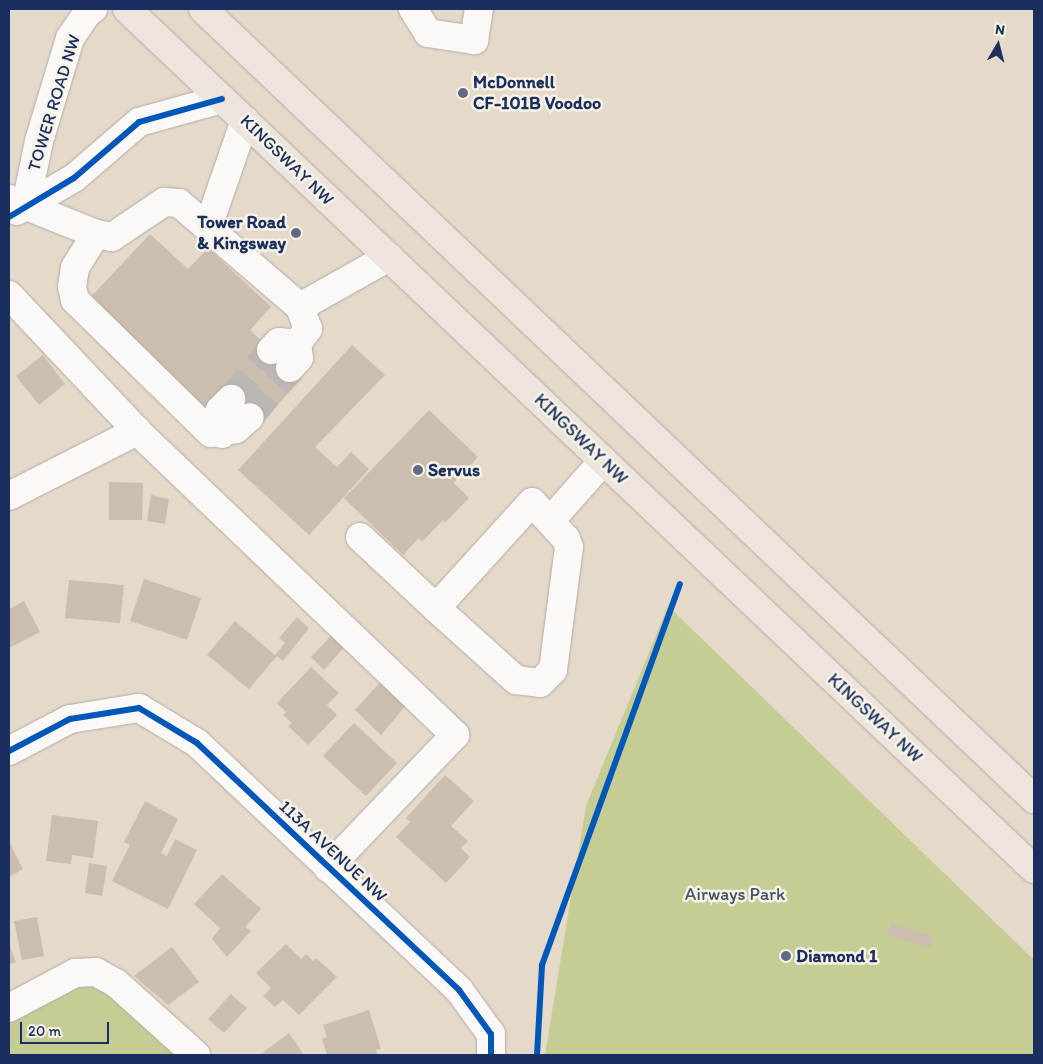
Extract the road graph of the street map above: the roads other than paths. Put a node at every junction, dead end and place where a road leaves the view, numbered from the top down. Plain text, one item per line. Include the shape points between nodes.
1 (93, 9) edge
2 (127, 9) edge
3 (203, 9) edge
4 (413, 9) edge
5 (479, 9) edge
6 (222, 99) junction
7 (245, 120) junction
8 (15, 207) edge
9 (208, 227) junction
10 (96, 234) junction
11 (389, 257) junction
12 (9, 295) edge
13 (300, 306) junction
14 (271, 350) dead end
15 (240, 408) tunnel mouth
16 (137, 431) junction
17 (604, 461) junction
18 (9, 496) edge
19 (551, 520) junction
20 (360, 537) dead end
21 (436, 608) junction
22 (9, 750) edge
23 (1034, 799) edge
24 (328, 868) junction
25 (1034, 869) edge
26 (9, 1008) edge
27 (491, 1045) edge
28 (196, 1055) edge

1 - 8 street, TOWER ROAD NW via 70,38
2 - 6 main road, KINGSWAY NW
3 - 23 main road
4 - 5 street via 428,34 474,40
6 - 7 main road, KINGSWAY NW
6 - 8 street, TOWER ROAD NW via 139,122 74,178
7 - 9 street
7 - 11 main road, KINGSWAY NW
8 - 10 street
9 - 10 street via 179,203 164,202 112,237
9 - 13 street
10 - 15 street via 75,268 74,300 211,433 236,430
11 - 13 street
11 - 17 main road, KINGSWAY NW
12 - 16 street
13 - 14 street via 308,330 294,356 279,342
16 - 18 street
16 - 24 street via 456,735
17 - 19 street
17 - 25 main road, KINGSWAY NW
19 - 21 street via 532,502
19 - 21 street via 569,547 553,670 547,678 540,683 516,680
20 - 21 street
22 - 24 street, 113A AVENUE NW via 70,719 138,708 198,742
24 - 27 street, 113A AVENUE NW via 459,990
26 - 28 street via 75,973 96,972 116,983

